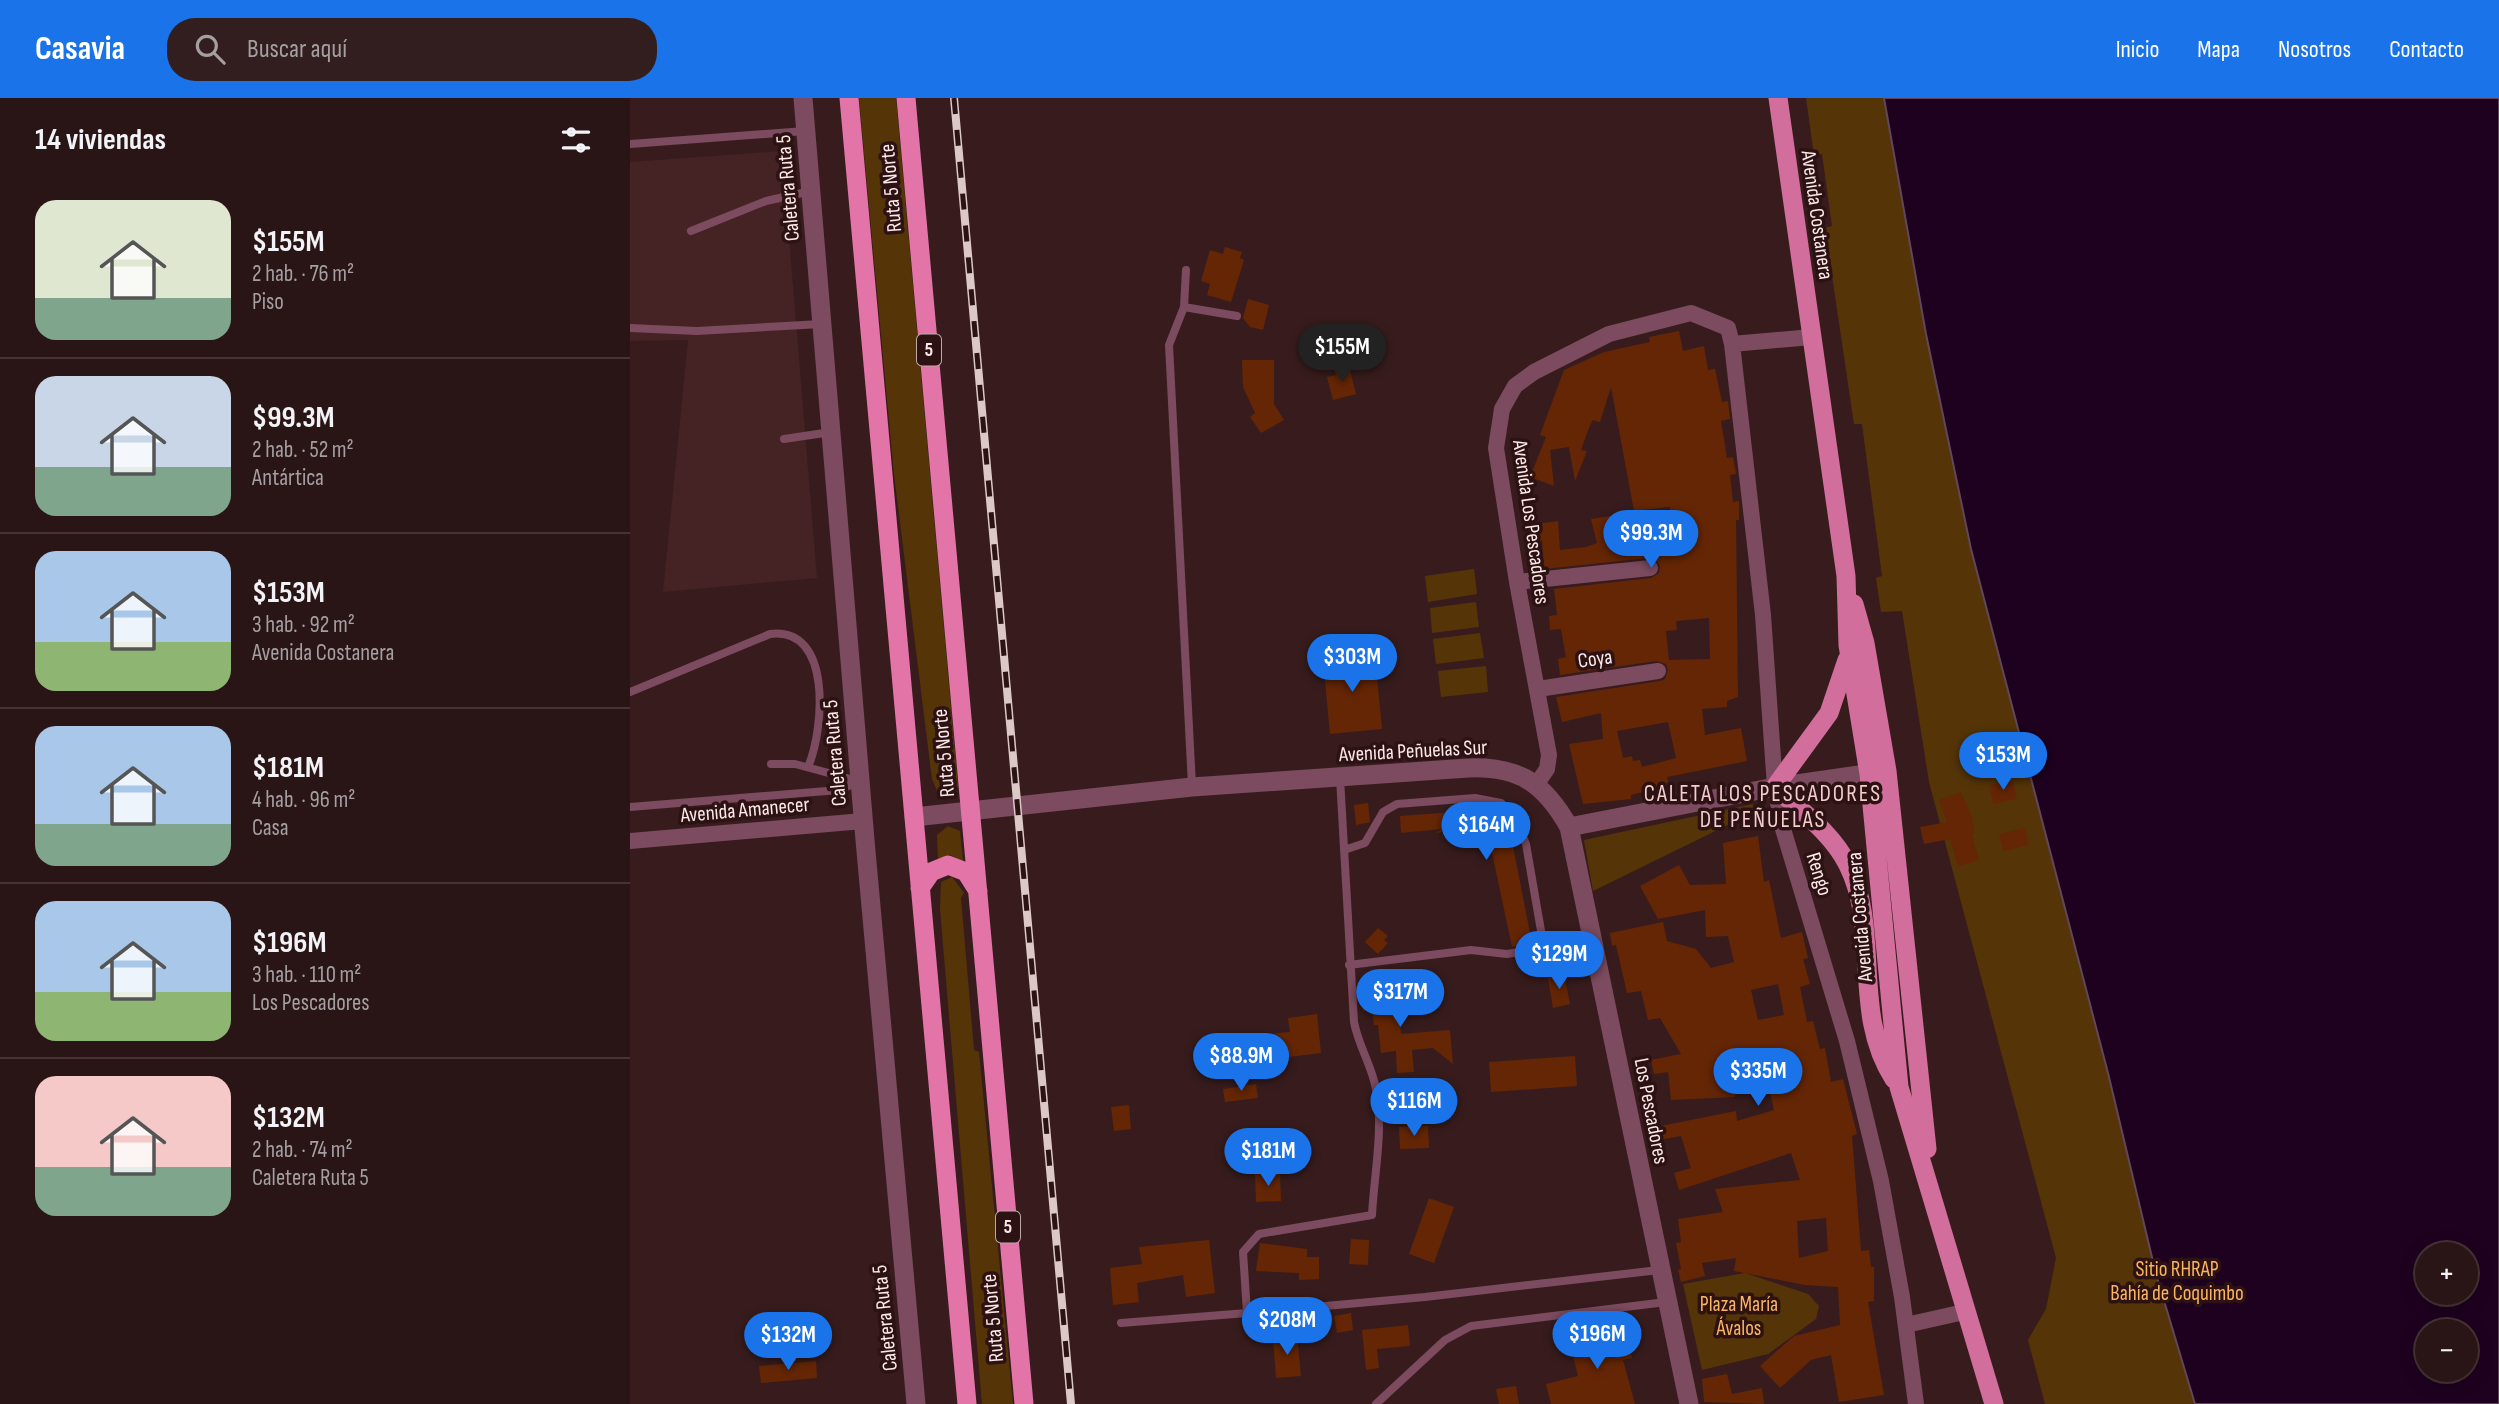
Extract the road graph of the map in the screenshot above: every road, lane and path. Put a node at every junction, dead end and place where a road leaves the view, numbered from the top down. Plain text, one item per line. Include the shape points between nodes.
1 (803, 98) edge
2 (849, 98) edge
3 (906, 98) edge
4 (1778, 98) edge
5 (805, 131) junction
6 (630, 144) edge
7 (811, 191) junction
8 (691, 231) dead end
9 (1186, 270) dead end
10 (1184, 307) junction
11 (1237, 316) dead end
12 (824, 324) junction
13 (630, 328) edge
14 (1812, 337) junction
15 (1732, 344) junction
16 (831, 432) junction
17 (784, 439) dead end
18 (1650, 568) dead end
19 (1846, 576) junction
20 (1517, 582) junction
21 (1848, 645) junction
22 (1658, 671) dead end
23 (1538, 688) junction
24 (630, 692) edge
25 (771, 764) dead end
26 (808, 767) junction
27 (1878, 772) junction
28 (1340, 778) junction
29 (861, 781) junction
30 (1536, 785) junction
31 (1192, 787) junction
32 (1775, 787) junction
33 (630, 807) edge
34 (972, 811) junction
35 (914, 817) junction
36 (863, 821) junction
37 (1569, 827) junction
38 (630, 841) edge
39 (1344, 850) junction
40 (920, 888) junction
41 (980, 894) junction
42 (1349, 965) junction
43 (1899, 1087) junction
44 (1935, 1208) junction
45 (1659, 1270) junction
46 (1666, 1302) junction
47 (1964, 1312) junction
48 (1247, 1313) junction
49 (1121, 1323) dead end
50 (1906, 1325) junction
51 (916, 1404) edge
52 (967, 1404) edge
53 (1024, 1404) edge
54 (1376, 1404) edge
55 (1689, 1404) edge
56 (1916, 1404) edge
57 (1994, 1404) edge

1 - 5 street, Caletera Ruta 5
2 - 35 highway, Ruta 5 Norte
3 - 34 highway, Ruta 5 Norte / 5
4 - 14 main road, Avenida Costanera
5 - 6 lane
5 - 7 street, Caletera Ruta 5
7 - 8 lane via 766,201
7 - 12 street, Caletera Ruta 5
9 - 10 lane
10 - 11 lane
10 - 31 lane via 1169,345
12 - 13 lane via 697,331
12 - 16 street, Caletera Ruta 5
14 - 15 street
14 - 19 main road, Avenida Costanera
15 - 20 street, Avenida Los Pescadores via 1728,328 1691,313 1609,334 1550,363 1515,387 1502,409 1496,448
15 - 32 street, Rengo via 1763,615
16 - 17 lane
16 - 29 street, Caletera Ruta 5
18 - 20 street
19 - 21 main road, Avenida Costanera
19 - 27 main road, Avenida Costanera via 1865,643
20 - 23 street, Avenida Los Pescadores
21 - 27 main road, Avenida Costanera
21 - 32 main road via 1842,680 1829,713
22 - 23 street, Coya
23 - 30 street, Avenida Los Pescadores via 1549,755 1547,769
24 - 26 lane via 763,636 793,636 814,656 819,724
25 - 26 lane
26 - 29 lane
27 - 32 street
27 - 43 main road, Avenida Costanera
27 - 44 main road, Avenida Costanera
28 - 30 street, Avenida Peñuelas Sur via 1486,767 1513,772
28 - 31 street, Avenida Peñuelas Sur
28 - 39 lane
29 - 33 lane via 839,790
29 - 36 street, Caletera Ruta 5
30 - 37 street, Avenida Peñuelas Sur via 1556,804
31 - 34 street, Avenida Peñuelas Sur
32 - 37 street
32 - 43 main road via 1832,841 1851,872 1860,904 1871,1018 1883,1059
32 - 50 street, Rengo via 1783,829 1847,1041 1881,1181
34 - 35 street, Avenida Peñuelas Sur
34 - 41 highway, Ruta 5 Norte / 5
35 - 40 highway, Ruta 5 Norte
36 - 38 street, Avenida Amanecer
36 - 51 street, Caletera Ruta 5
37 - 45 street, Los Pescadores
39 - 42 lane
39 - 42 lane via 1365,843 1383,813 1397,804 1475,798 1501,803 1513,814 1526,844 1544,948 1507,954 1471,950
40 - 41 highway via 931,872 947,865 966,872
40 - 52 highway, Ruta 5 Norte
41 - 53 highway, Ruta 5 Norte / 5
42 - 48 lane via 1356,1033 1378,1104 1371,1215 1259,1234 1243,1252
43 - 44 main road, Avenida Costanera
44 - 47 main road, Avenida Costanera
45 - 46 street, Los Pescadores
45 - 48 lane
46 - 54 lane via 1471,1326 1445,1340
46 - 55 street, Los Pescadores
47 - 50 street
47 - 57 main road, Avenida Costanera
48 - 49 lane
50 - 56 street, Rengo

